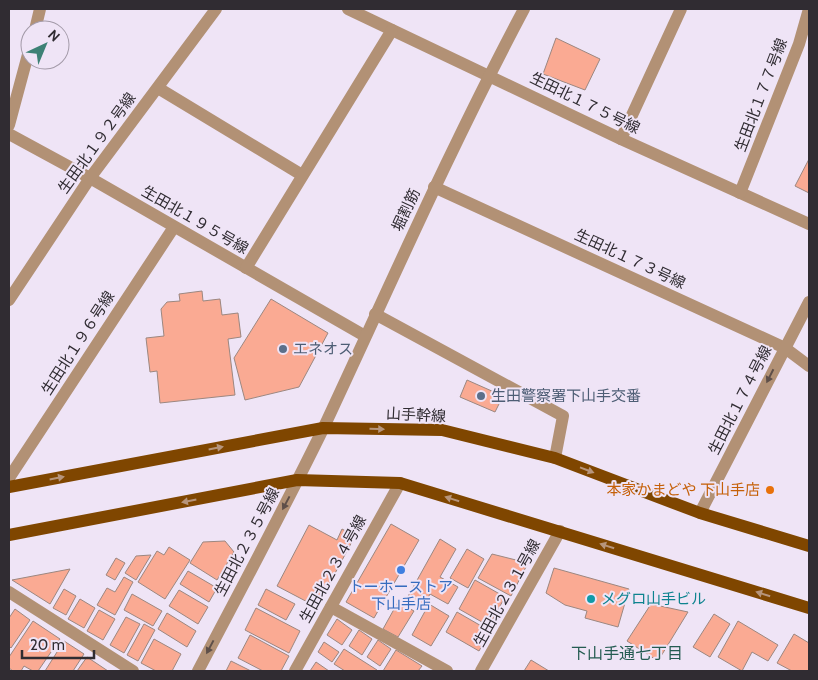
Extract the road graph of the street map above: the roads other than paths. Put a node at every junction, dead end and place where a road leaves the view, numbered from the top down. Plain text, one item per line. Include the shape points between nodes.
1 (216, 9) edge
2 (348, 9) edge
3 (524, 9) edge
4 (681, 9) edge
5 (809, 9) edge
6 (392, 30) junction
7 (24, 70) edge
8 (489, 75) junction
9 (158, 88) junction
10 (9, 126) edge
11 (9, 134) edge
12 (621, 139) junction
13 (302, 175) junction
14 (90, 178) junction
15 (434, 187) junction
16 (740, 193) junction
17 (809, 224) edge
18 (174, 227) junction
19 (246, 268) junction
20 (9, 300) edge
21 (809, 302) edge
22 (375, 314) junction
23 (365, 336) junction
24 (785, 348) junction
25 (809, 366) edge
26 (323, 428) junction
27 (555, 458) junction
28 (9, 478) edge
29 (297, 480) junction
30 (400, 484) junction
31 (9, 487) edge
32 (700, 513) junction
33 (560, 532) junction
34 (9, 535) edge
35 (809, 546) edge
36 (9, 592) edge
37 (331, 607) junction
38 (809, 608) edge
39 (133, 671) edge
40 (198, 671) edge
41 (295, 671) edge
42 (447, 671) edge
43 (481, 671) edge

1 - 9 street, 生田北１９２号線
2 - 6 street, 生田北１７５号線
3 - 8 street, 堀割筋
4 - 12 street
5 - 16 street, 生田北１７７号線 via 799,44
6 - 8 street, 生田北１７５号線
6 - 13 street
7 - 10 street
8 - 12 street, 生田北１７５号線
8 - 15 street, 堀割筋
9 - 13 street
9 - 14 street, 生田北１９２号線
11 - 14 street, 生田北１９５号線
12 - 16 street, 生田北１７５号線
13 - 19 street
14 - 18 street, 生田北１９５号線
14 - 20 street, 生田北１９２号線
15 - 22 street, 堀割筋
15 - 24 street, 生田北１７３号線
16 - 17 street, 生田北１７５号線
18 - 19 street, 生田北１９５号線
18 - 28 street, 生田北１９６号線
19 - 23 street, 生田北１９５号線
21 - 24 street, 生田北１７４号線
22 - 23 street, 堀割筋
22 - 27 street via 563,416
23 - 26 street, 堀割筋
24 - 25 street, 生田北１７３号線
24 -> 32 street, 生田北１７４号線
26 -> 27 main road, 山手幹線 via 442,430
26 - 29 street, 生田北２３５号線
31 -> 26 main road, 山手幹線
27 -> 32 main road, 山手幹線
29 - 30 main road
29 -> 34 main road
29 -> 40 street, 生田北２３５号線
33 -> 30 main road
30 - 37 street, 生田北２３４号線
32 - 35 main road, 山手幹線
38 -> 33 main road
33 - 43 street, 生田北２３１号線
36 - 39 street
37 - 41 street, 生田北２３４号線
37 - 42 street

